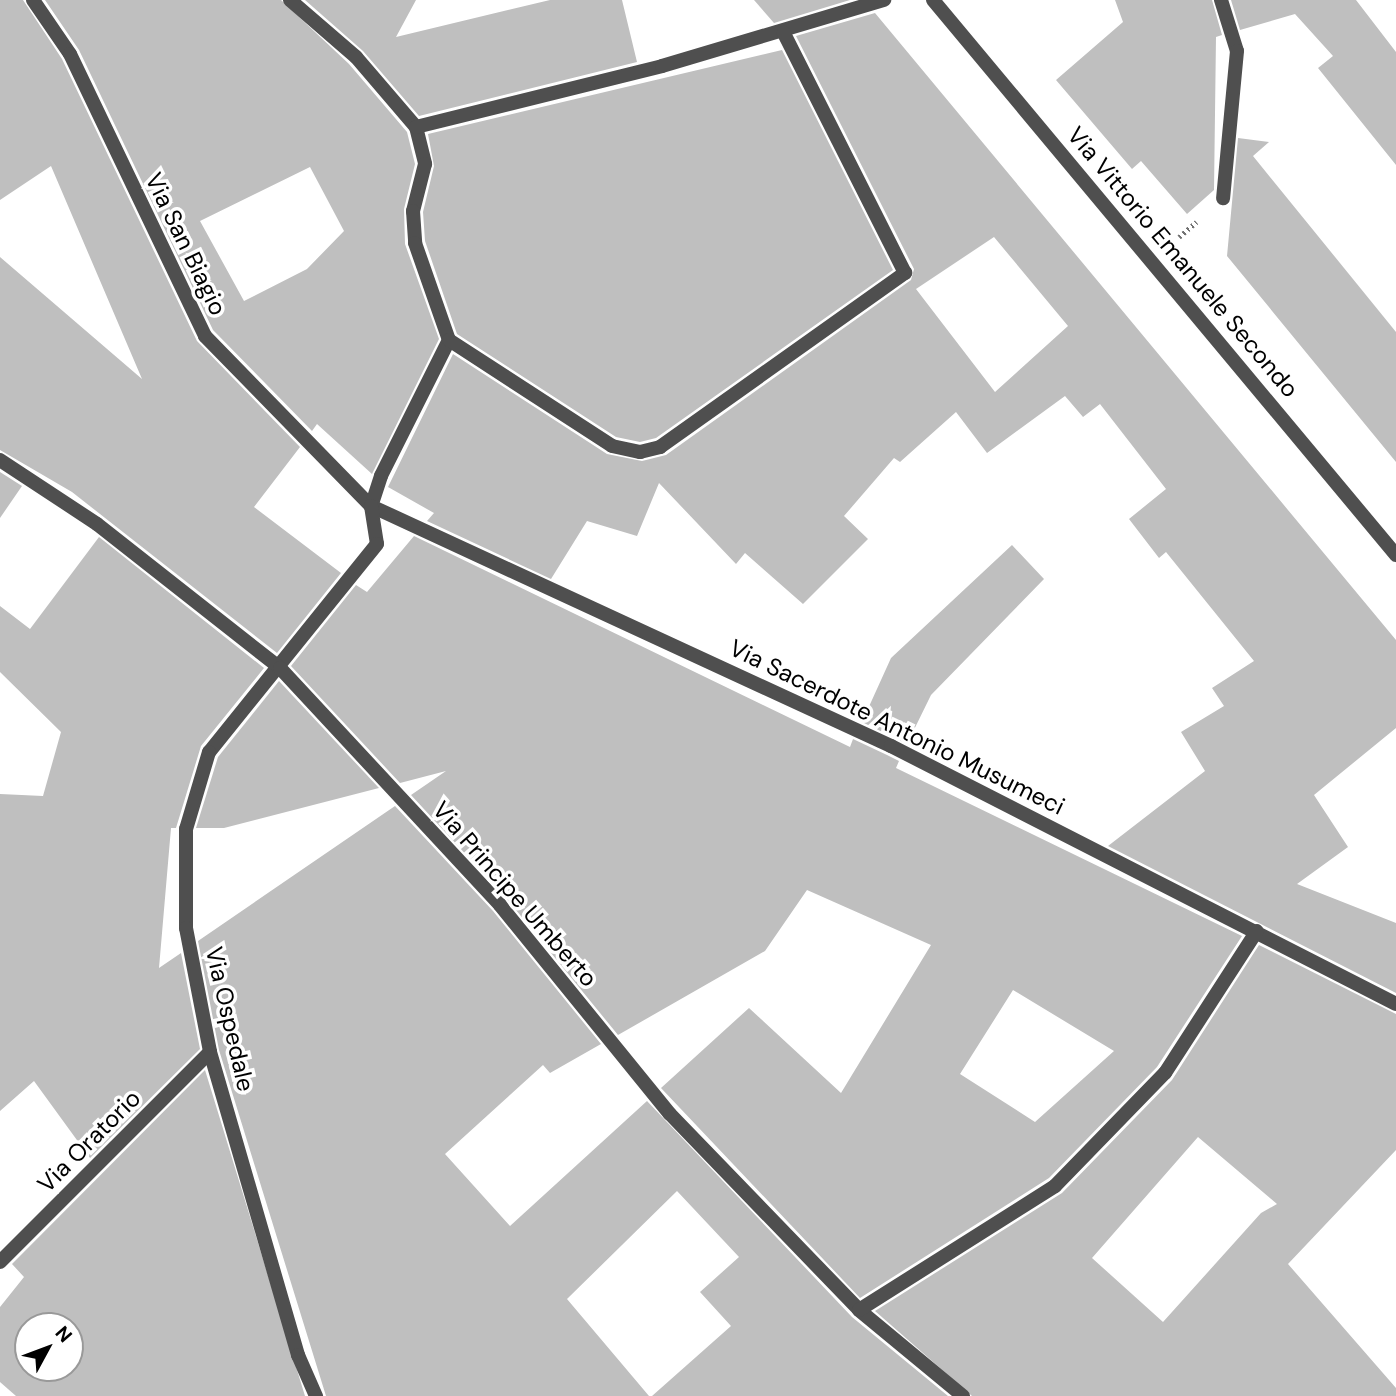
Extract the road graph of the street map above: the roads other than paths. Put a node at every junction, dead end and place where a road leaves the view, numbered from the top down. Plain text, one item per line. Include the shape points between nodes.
1 (33, 0) edge
2 (290, 0) edge
3 (884, 0) edge
4 (933, 0) edge
5 (1221, 0) edge
6 (783, 33) junction
7 (416, 127) junction
8 (1223, 198) road end
9 (449, 340) junction
10 (0, 460) edge
11 (372, 506) junction
12 (1396, 555) edge
13 (280, 668) junction
14 (1256, 931) junction
15 (1396, 1004) edge
16 (210, 1052) junction
17 (0, 1262) edge
18 (859, 1310) junction
19 (316, 1396) edge
20 (962, 1396) edge

1 - 11 street, Via San Biagio via 70,54 205,336
2 - 7 street via 356,57
3 - 6 street
4 - 12 street, Via Vittorio Emanuele Secondo
5 - 8 street via 1237,51
6 - 7 street
6 - 9 street via 905,273 660,447 640,452 612,446
7 - 9 street via 425,164 413,211 415,243
9 - 11 street
10 - 13 street, Via Principe Umberto via 97,524
11 - 13 street, Via Ospedale via 377,544
11 - 14 street, Via Sacerdote Antonio Musumeci via 891,746
13 - 16 street, Via Ospedale via 209,752 186,829 186,928
13 - 18 street, Via Principe Umberto via 500,905 670,1114
14 - 15 street, Via Sacerdote Antonio Musumeci
14 - 18 street via 1165,1073 1055,1186
16 - 17 street, Via Oratorio
16 - 19 street, Via Ospedale
18 - 20 street, Via Principe Umberto

